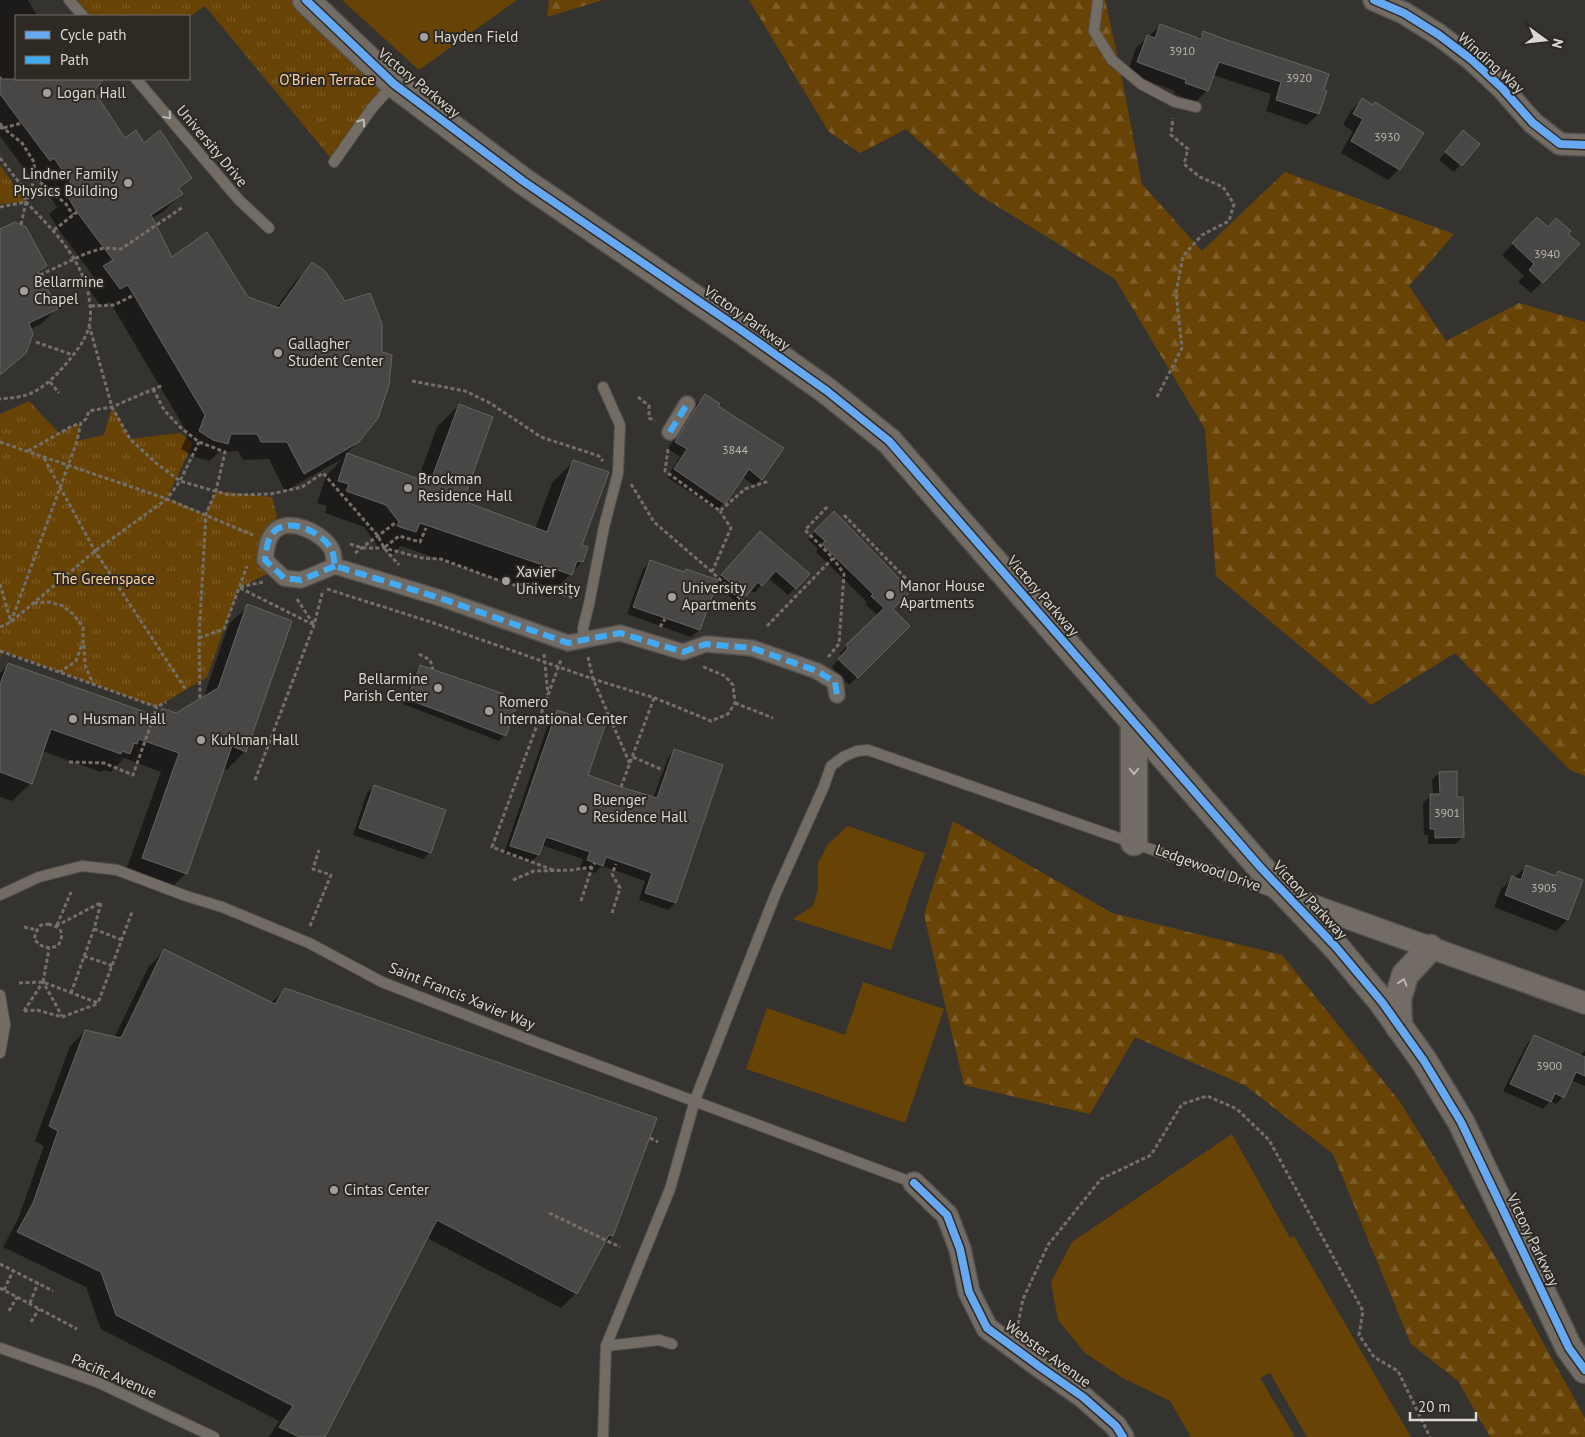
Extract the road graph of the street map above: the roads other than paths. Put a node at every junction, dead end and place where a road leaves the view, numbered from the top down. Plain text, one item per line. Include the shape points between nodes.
1 (69, 0) edge
2 (306, 0) edge
3 (1098, 0) edge
4 (1374, 0) edge
5 (81, 15) edge
6 (137, 80) edge
7 (394, 84) junction
8 (1196, 107) dead end
9 (1585, 145) edge
10 (334, 162) dead end
11 (269, 228) dead end
12 (603, 387) dead end
13 (687, 404) dead end
14 (670, 432) road end
15 (335, 566) junction
16 (584, 639) junction
17 (837, 695) dead end
18 (1134, 722) junction
19 (1134, 842) junction
20 (0, 895) edge
21 (1286, 896) junction
22 (1430, 948) junction
23 (0, 995) edge
24 (1585, 1003) edge
25 (1400, 1027) junction
26 (0, 1053) edge
27 (695, 1100) junction
28 (914, 1183) joint
29 (672, 1344) dead end
30 (606, 1346) junction
31 (0, 1348) edge
32 (1585, 1370) edge
33 (214, 1437) edge
34 (603, 1437) edge
35 (1123, 1437) edge

1 - 5 lane
2 - 7 street, Victory Parkway
3 - 8 lane via 1094,31 1112,60 1141,84 1175,102
4 - 9 street, Winding Way via 1439,35 1472,60 1532,123 1560,144
6 -> 11 lane, University Drive via 239,200
10 -> 7 lane via 372,108
7 - 18 street, Victory Parkway via 523,181 827,391 889,441
12 - 16 lane via 620,425 618,473 582,628
13 - 14 street
15 - 15 street via 332,550 320,536 303,527 286,525 273,532 267,545 265,560 284,578 301,580
15 - 16 street via 568,643
16 - 17 street via 620,633 683,652 706,644 752,648 818,671 835,682
18 -> 19 street
18 - 21 street, Victory Parkway
19 - 21 lane, Ledgewood Drive
19 - 27 lane, Ledgewood Drive via 868,750 843,756 831,766 772,902
20 - 27 lane, Saint Francis Xavier Way via 38,877 82,866 117,870 222,907 309,944 393,986
21 - 22 street, Ledgewood Drive
21 - 25 street, Victory Parkway via 1336,947
22 - 24 street, Ledgewood Drive
25 -> 22 street via 1398,999 1404,975
23 - 26 lane via 5,1024
25 - 32 street, Victory Parkway via 1460,1122 1569,1348
27 - 28 lane, Saint Francis Xavier Way
27 - 30 lane via 670,1189
28 - 35 street, Webster Avenue via 947,1215 960,1249 969,1292 988,1328 1084,1397 1116,1426
29 - 30 lane via 658,1340
30 - 34 lane
31 - 33 lane, Pacific Avenue via 97,1382

